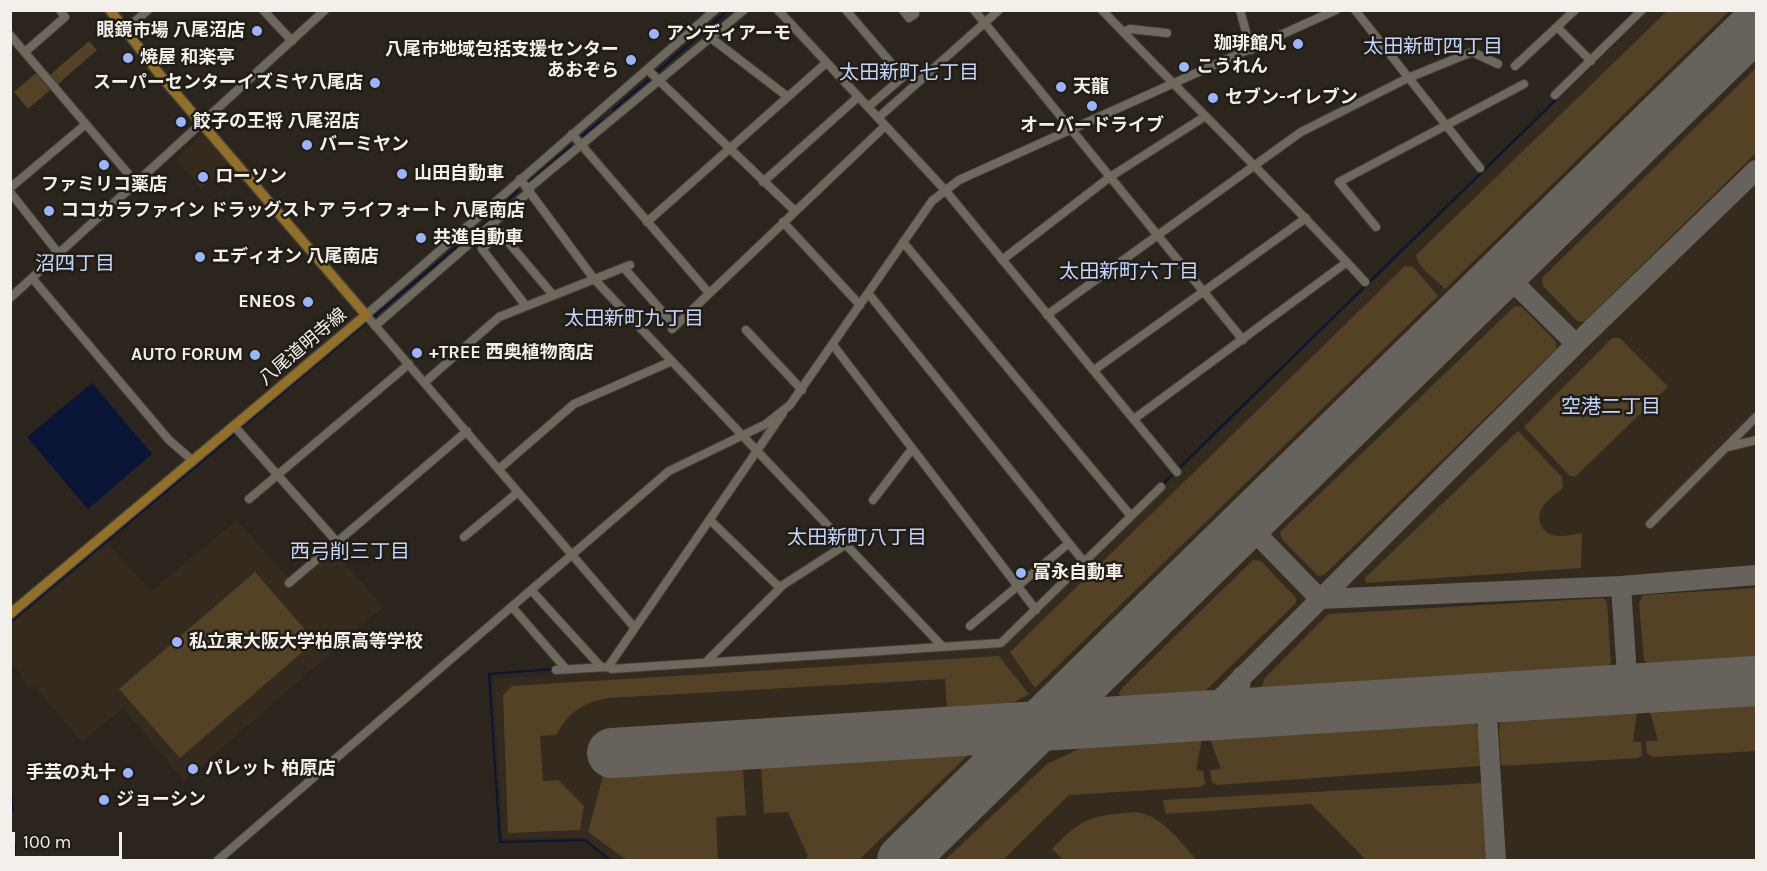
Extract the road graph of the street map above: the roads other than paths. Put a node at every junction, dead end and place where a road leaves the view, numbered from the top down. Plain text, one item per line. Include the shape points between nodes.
1 (60, 10) edge
2 (110, 10) edge
3 (148, 10) edge
4 (263, 10) edge
5 (325, 10) edge
6 (715, 10) edge
7 (744, 10) edge
8 (778, 10) edge
9 (846, 10) edge
10 (903, 10) edge
11 (974, 10) edge
12 (999, 10) edge
13 (1102, 10) edge
14 (1240, 10) edge
15 (1336, 10) edge
16 (1355, 10) edge
17 (1575, 10) edge
18 (1642, 10) edge
19 (915, 14) dead end
20 (985, 24) junction
21 (1557, 27) junction
22 (125, 30) junction
23 (1123, 32) junction
24 (1167, 33) dead end
25 (10, 35) edge
26 (711, 38) junction
27 (291, 41) junction
28 (1251, 50) junction
29 (25, 52) junction
30 (1591, 61) junction
31 (826, 63) junction
32 (1498, 64) dead end
33 (1515, 66) dead end
34 (648, 70) junction
35 (1408, 78) junction
36 (659, 82) junction
37 (1173, 84) junction
38 (1524, 84) dead end
39 (1555, 95) dead end
40 (788, 97) junction
41 (858, 97) junction
42 (868, 107) junction
43 (1204, 117) junction
44 (878, 118) junction
45 (202, 122) junction
46 (86, 123) junction
47 (885, 126) junction
48 (1446, 126) junction
49 (1073, 130) junction
50 (572, 135) junction
51 (582, 146) junction
52 (729, 149) junction
53 (1254, 167) junction
54 (1480, 168) dead end
55 (1110, 177) junction
56 (520, 179) junction
57 (763, 182) junction
58 (136, 183) junction
59 (10, 190) edge
60 (529, 190) junction
61 (945, 190) junction
62 (795, 211) junction
63 (1306, 218) junction
64 (647, 222) junction
65 (783, 222) junction
66 (492, 223) junction
67 (1376, 227) dead end
68 (501, 232) junction
69 (1157, 237) junction
70 (903, 242) junction
71 (59, 254) junction
72 (1002, 260) junction
73 (1347, 262) junction
74 (32, 278) junction
75 (594, 279) junction
76 (1365, 282) dead end
77 (709, 293) junction
78 (868, 293) junction
79 (1203, 293) junction
80 (553, 295) junction
81 (10, 298) edge
82 (860, 305) junction
83 (526, 306) junction
84 (366, 315) junction
85 (1047, 315) junction
86 (375, 326) junction
87 (746, 330) dead end
88 (1244, 340) junction
89 (833, 345) junction
90 (670, 362) junction
91 (409, 364) junction
92 (1094, 370) junction
93 (425, 382) junction
94 (802, 390) junction
95 (783, 411) junction
96 (1756, 418) edge
97 (1134, 419) junction
98 (238, 430) junction
99 (466, 431) junction
100 (742, 436) junction
101 (1756, 440) edge
102 (1726, 447) junction
103 (912, 449) junction
104 (758, 452) junction
105 (194, 461) junction
106 (499, 469) junction
107 (1177, 472) dead end
108 (278, 473) junction
109 (1161, 487) dead end
110 (518, 492) junction
111 (249, 499) dead end
112 (873, 500) dead end
113 (1131, 516) junction
114 (710, 520) junction
115 (1650, 524) dead end
116 (464, 537) dead end
117 (337, 542) junction
118 (1069, 543) junction
119 (845, 545) junction
120 (574, 555) junction
121 (1084, 562) junction
122 (289, 583) dead end
123 (780, 588) junction
124 (1019, 588) junction
125 (532, 591) junction
126 (513, 608) junction
127 (1036, 610) junction
128 (10, 614) edge
129 (970, 626) dead end
130 (634, 627) junction
131 (942, 646) junction
132 (706, 662) junction
133 (604, 667) junction
134 (566, 669) junction
135 (556, 670) dead end
136 (218, 861) edge

1 - 29 street via 65,17
2 - 22 main road, 八尾道明寺線
3 - 22 street
4 - 27 street
5 - 27 street
6 - 34 street
7 - 26 street
8 - 31 street
9 - 42 street via 903,77
10 - 19 street via 909,18
11 - 20 street
12 - 20 street
13 - 23 street
14 - 28 street
15 - 28 street
16 - 35 street
17 - 21 street
18 - 30 street
20 - 44 street
20 - 49 street
21 - 30 street
21 - 33 street
22 - 45 main road, 八尾道明寺線
23 - 24 street via 1130,29
23 - 37 street
25 - 29 street
26 - 36 street
26 - 40 street
27 - 45 street
28 - 37 street
29 - 46 street
30 - 39 street
31 - 40 street
31 - 41 street
32 - 35 street via 1472,52
34 - 36 street
34 - 50 street
35 - 48 street
35 - 53 street via 1301,132
36 - 51 street
36 - 52 street
37 - 43 street
37 - 49 street
38 - 48 street
40 - 52 street
41 - 42 street
41 - 57 street
42 - 44 street
43 - 53 street
43 - 55 street
44 - 47 street
45 - 58 street
45 - 84 main road, 八尾道明寺線
46 - 58 street
46 - 59 street
47 - 61 street
47 - 62 street
48 - 54 street
48 - 67 street via 1339,182
49 - 55 street
49 - 61 street
50 - 51 street
50 - 56 street
51 - 60 street
51 - 64 street
52 - 57 street
52 - 64 street
53 - 63 street
53 - 69 street
55 - 69 street
55 - 72 street
56 - 60 street
56 - 84 street
57 - 62 street
58 - 71 street
59 - 71 street
60 - 66 street
60 - 75 street
61 - 70 street via 932,201
61 - 72 street
62 - 65 street
63 - 73 street
63 - 79 street
64 - 77 street
65 - 77 street
65 - 82 street
66 - 68 street
66 - 86 street
68 - 80 street
68 - 83 street via 482,249
69 - 79 street
69 - 85 street
70 - 78 street
70 - 113 street
71 - 74 street
72 - 85 street
73 - 76 street
73 - 88 street
74 - 81 street
74 - 105 street via 169,440
75 - 77 street via 627,267 673,327
75 - 80 street
75 - 90 street
78 - 82 street
78 - 118 street
79 - 88 street
79 - 92 street
80 - 83 street
82 - 89 street
83 - 93 street via 499,317
84 - 86 street
84 - 98 main road, 八尾道明寺線
85 - 92 street
86 - 91 street
87 - 94 street
88 - 97 street
89 - 94 street
89 - 103 street
90 - 100 street
90 - 106 street via 574,404
91 - 93 street
91 - 108 street
92 - 97 street
93 - 99 street
94 - 95 street
95 - 100 street
95 - 104 street
96 - 102 street
97 - 107 street
98 - 105 main road, 八尾道明寺線
98 - 108 street
99 - 106 street
99 - 117 street
100 - 104 street
100 - 120 street via 669,471
101 - 102 street
102 - 115 street
103 - 112 street
103 - 124 street
104 - 114 street
104 - 119 street
105 - 128 main road, 八尾道明寺線
106 - 110 street
108 - 111 street
108 - 117 street
109 - 113 street
110 - 116 street
110 - 120 street
113 - 121 street
114 - 123 street
114 - 130 street
117 - 122 street
118 - 121 street
118 - 124 street
119 - 123 street
119 - 131 street
120 - 125 street
120 - 130 street
121 - 127 street
123 - 132 street
124 - 127 street
124 - 129 street
125 - 126 street
125 - 133 street
126 - 134 street
126 - 136 street
127 - 131 street via 1001,643
130 - 133 street
131 - 132 street
132 - 133 street
133 - 134 street
134 - 135 street

